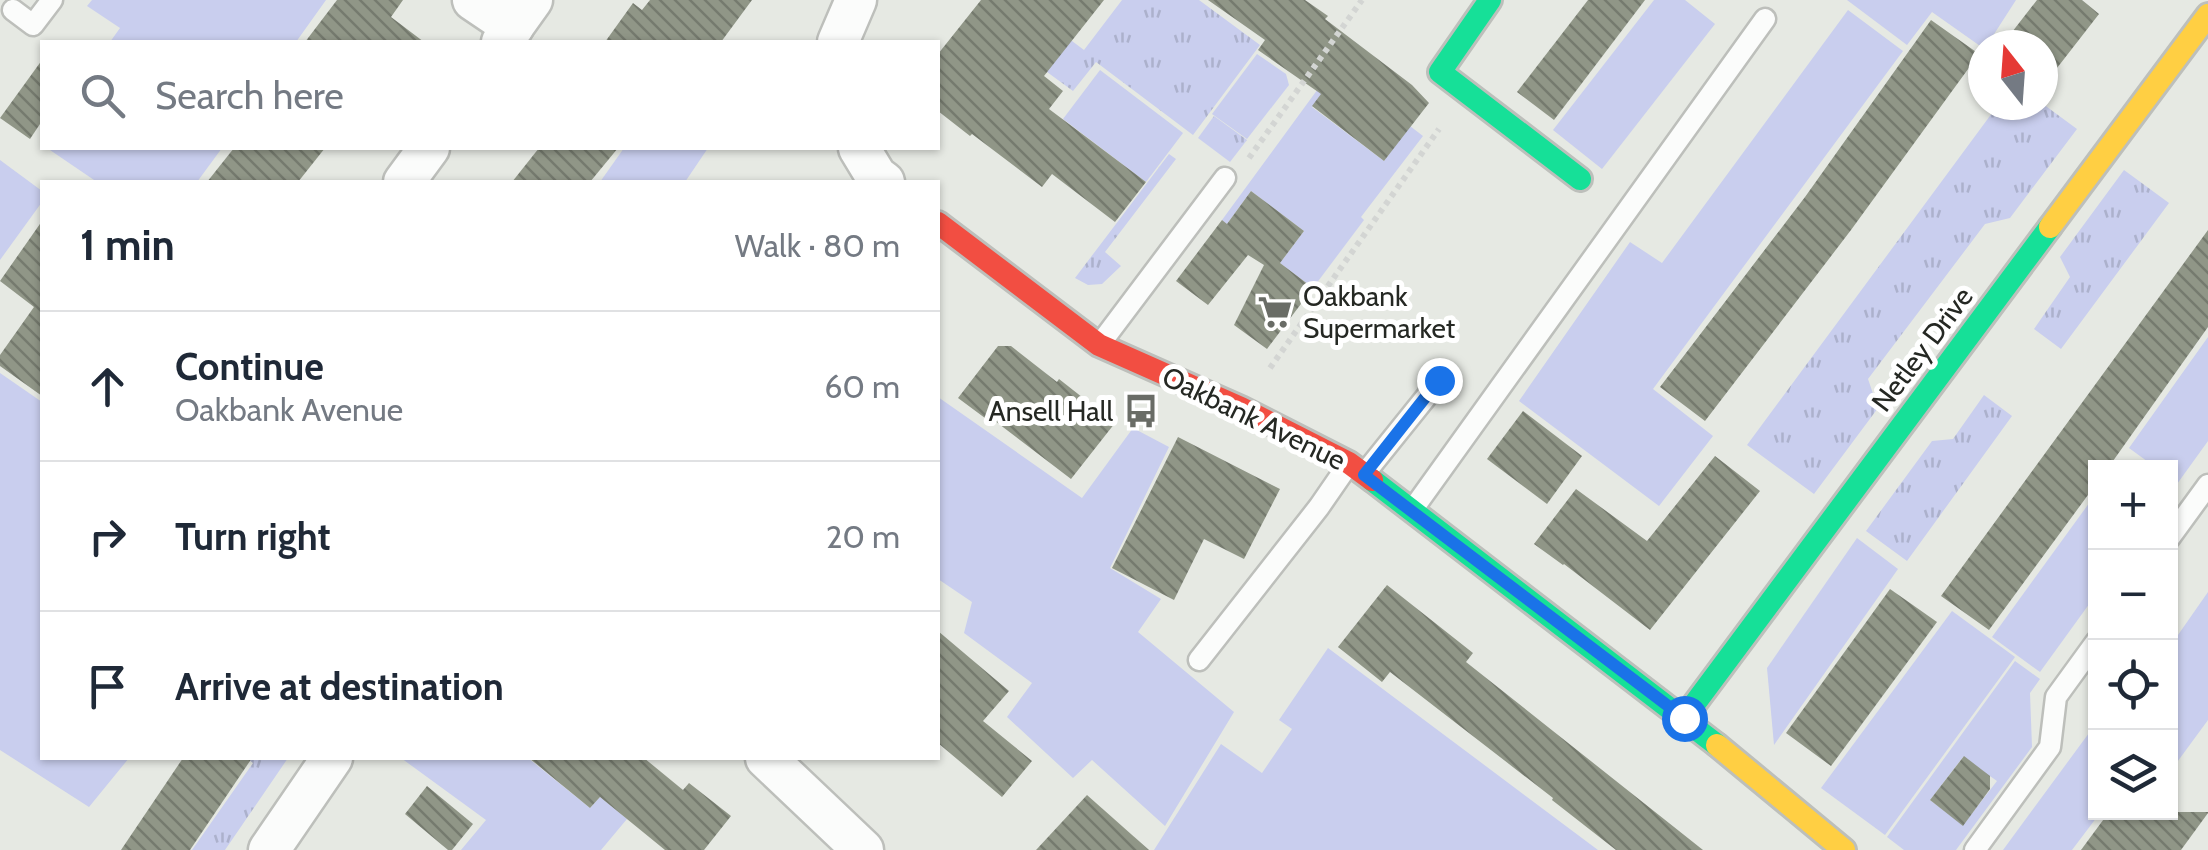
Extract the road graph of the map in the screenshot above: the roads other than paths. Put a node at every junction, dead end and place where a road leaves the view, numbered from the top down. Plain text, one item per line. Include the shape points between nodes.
1 (52, 0) edge
2 (473, 0) edge
3 (856, 0) edge
4 (1477, 5) edge
5 (13, 10) dead end
6 (2208, 15) edge
7 (1764, 19) dead end
8 (515, 23) edge
9 (839, 40) edge
10 (428, 150) edge
11 (860, 150) edge
12 (1225, 178) road end
13 (1580, 179) dead end
14 (405, 180) edge
15 (881, 180) edge
16 (940, 225) edge
17 (1100, 345) junction
18 (1439, 380) dead end
19 (1356, 469) junction
20 (2208, 485) edge
21 (1412, 511) junction
22 (2178, 526) edge
23 (2088, 653) edge
24 (1198, 660) dead end
25 (1684, 718) junction
26 (331, 760) edge
27 (768, 760) edge
28 (269, 850) edge
29 (863, 850) edge
30 (1844, 850) edge
31 (1975, 850) edge

1 - 5 lane via 33,26
2 - 8 street
3 - 9 street
4 - 13 street via 1440,72
6 - 25 street, Netley Drive
7 - 21 lane
10 - 14 street
11 - 15 street
12 - 17 lane
16 - 17 street, Oakbank Avenue
17 - 19 street, Oakbank Avenue
18 - 19 lane
19 - 21 street, Oakbank Avenue
19 - 24 lane
20 - 22 lane
21 - 25 street, Oakbank Avenue
23 - 31 lane via 2056,697 2050,747
25 - 30 street, Oakbank Avenue
26 - 28 street
27 - 29 street

